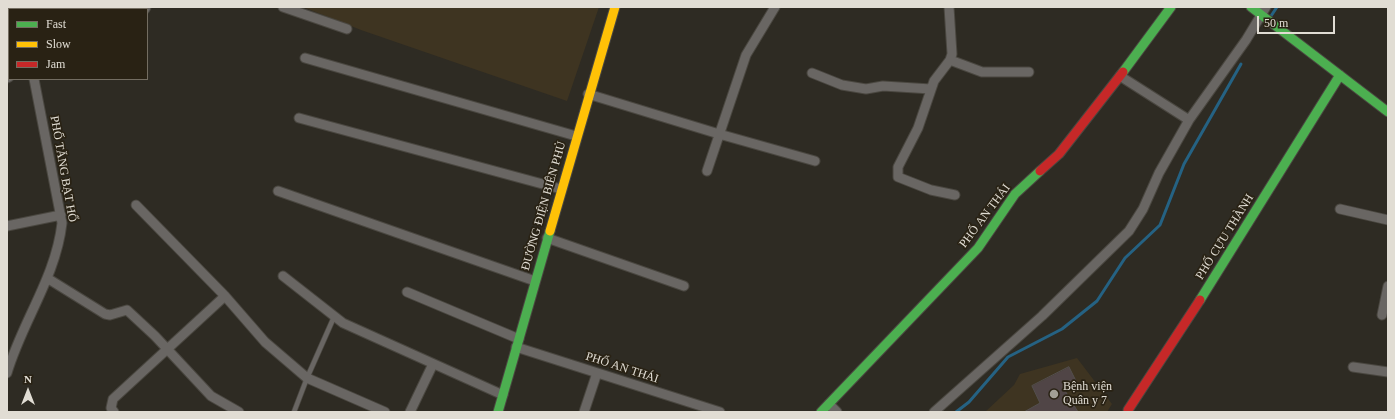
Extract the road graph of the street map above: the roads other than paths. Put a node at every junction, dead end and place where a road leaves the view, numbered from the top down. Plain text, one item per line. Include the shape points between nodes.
1 (283, 7) edge
2 (615, 7) edge
3 (775, 7) edge
4 (949, 7) edge
5 (1172, 7) edge
6 (1252, 7) edge
7 (1264, 11) edge
8 (347, 29) dead end
9 (305, 58) dead end
10 (950, 60) junction
11 (1029, 72) dead end
12 (812, 73) dead end
13 (1340, 75) junction
14 (1120, 76) junction
15 (34, 80) edge
16 (931, 89) junction
17 (588, 94) junction
18 (1388, 112) edge
19 (299, 118) dead end
20 (1189, 120) junction
21 (719, 134) junction
22 (576, 136) junction
23 (815, 161) dead end
24 (707, 171) dead end
25 (561, 189) junction
26 (278, 191) dead end
27 (955, 195) dead end
28 (136, 205) dead end
29 (1340, 210) dead end
30 (61, 215) junction
31 (1388, 220) edge
32 (7, 226) edge
33 (547, 238) junction
34 (283, 276) dead end
35 (47, 278) junction
36 (535, 280) junction
37 (684, 286) dead end
38 (1388, 286) edge
39 (407, 292) dead end
40 (225, 296) junction
41 (1382, 315) dead end
42 (334, 317) junction
43 (517, 343) junction
44 (168, 350) junction
45 (10, 351) edge
46 (433, 364) junction
47 (1353, 367) dead end
48 (1388, 372) edge
49 (7, 373) edge
50 (597, 373) junction
51 (306, 378) junction
52 (503, 395) junction
53 (829, 404) junction
54 (1128, 410) dead end
55 (114, 412) edge
56 (239, 412) edge
57 (294, 412) edge
58 (385, 412) edge
59 (410, 412) edge
60 (498, 412) edge
61 (584, 412) edge
62 (720, 412) edge
63 (821, 412) edge
64 (837, 412) edge
65 (934, 412) edge

1 - 8 street
2 - 17 street, ĐƯỜNG ĐIỆN BIÊN PHỦ
3 - 21 street via 746,55
4 - 10 street via 952,54
5 - 14 street, PHỐ AN THÁI
6 - 7 street
7 - 13 street
7 - 20 street via 1219,80
9 - 22 street
10 - 11 street via 982,72
10 - 16 street
12 - 16 street via 842,85 866,89 883,86
13 - 18 street
13 - 54 street, PHỐ CỰU THÀNH via 1188,319
14 - 20 street
14 - 53 street, PHỐ AN THÁI via 1059,154 1015,194 978,248
15 - 30 street, PHỐ TĂNG BẠT HỔ
16 - 27 street via 918,128 898,167 898,177 931,190
17 - 21 street
17 - 22 street, ĐƯỜNG ĐIỆN BIÊN PHỦ
19 - 25 street
20 - 65 street via 1129,231 1042,316
21 - 23 street
21 - 24 street
22 - 25 street, ĐƯỜNG ĐIỆN BIÊN PHỦ
25 - 33 street, ĐƯỜNG ĐIỆN BIÊN PHỦ
26 - 36 street
28 - 40 street
29 - 31 street
30 - 32 street
30 - 35 street, PHỐ TĂNG BẠT HỔ via 59,245
33 - 36 street, ĐƯỜNG ĐIỆN BIÊN PHỦ
33 - 37 street
34 - 42 street
35 - 44 street via 106,314 127,310
35 - 45 street, PHỐ TĂNG BẠT HỔ
36 - 43 street, ĐƯỜNG ĐIỆN BIÊN PHỦ
38 - 41 street
39 - 43 street, PHỐ AN THÁI
40 - 44 street
40 - 51 street via 265,342
42 - 46 street
42 - 51 lane
43 - 50 street, PHỐ AN THÁI
43 - 52 street, ĐƯỜNG ĐIỆN BIÊN PHỦ
44 - 55 street via 113,399 110,408
44 - 56 street via 211,396
45 - 49 street, PHỐ TĂNG BẠT HỔ
46 - 52 street
46 - 59 street
47 - 48 street
50 - 61 street
50 - 62 street, PHỐ AN THÁI
51 - 57 lane
51 - 58 street
52 - 60 street, ĐƯỜNG ĐIỆN BIÊN PHỦ
53 - 63 street, PHỐ AN THÁI
53 - 64 street

